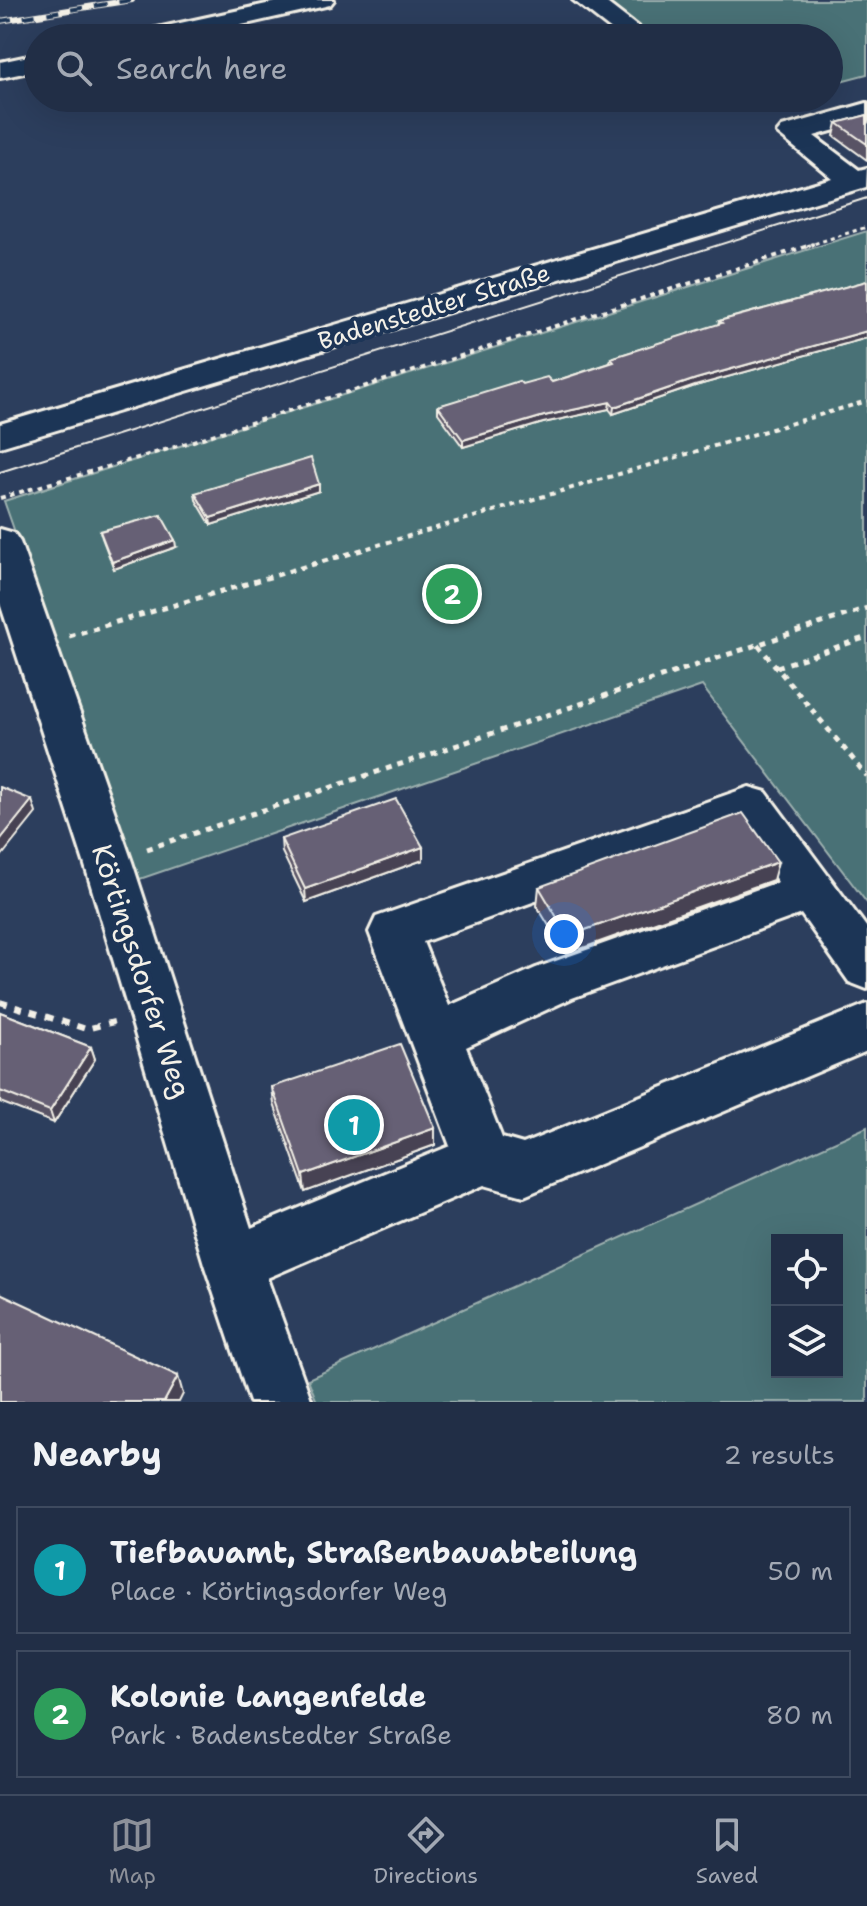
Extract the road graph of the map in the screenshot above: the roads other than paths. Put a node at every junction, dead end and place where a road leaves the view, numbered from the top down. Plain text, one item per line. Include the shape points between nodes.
1 (321, 0) edge
2 (586, 0) edge
3 (212, 24) edge
4 (619, 24) edge
5 (24, 65) edge
6 (0, 70) edge
7 (867, 112) edge
8 (861, 179) edge
9 (0, 436) edge
10 (2, 552) edge
11 (811, 890) junction
12 (867, 967) edge
13 (867, 1027) edge
14 (435, 1036) junction
15 (483, 1159) junction
16 (233, 1264) junction
17 (281, 1402) edge

1 - 3 street
2 - 4 street
5 - 6 street
7 - 8 street via 792,133
8 - 9 street, Badenstedter Straße
10 - 16 street, Körtingsdorfer Weg via 108,862
11 - 12 street
11 - 14 street via 554,983
11 - 14 street via 749,805 394,932
13 - 15 street via 524,1170
14 - 15 street
15 - 16 street
16 - 17 street, Körtingsdorfer Weg

